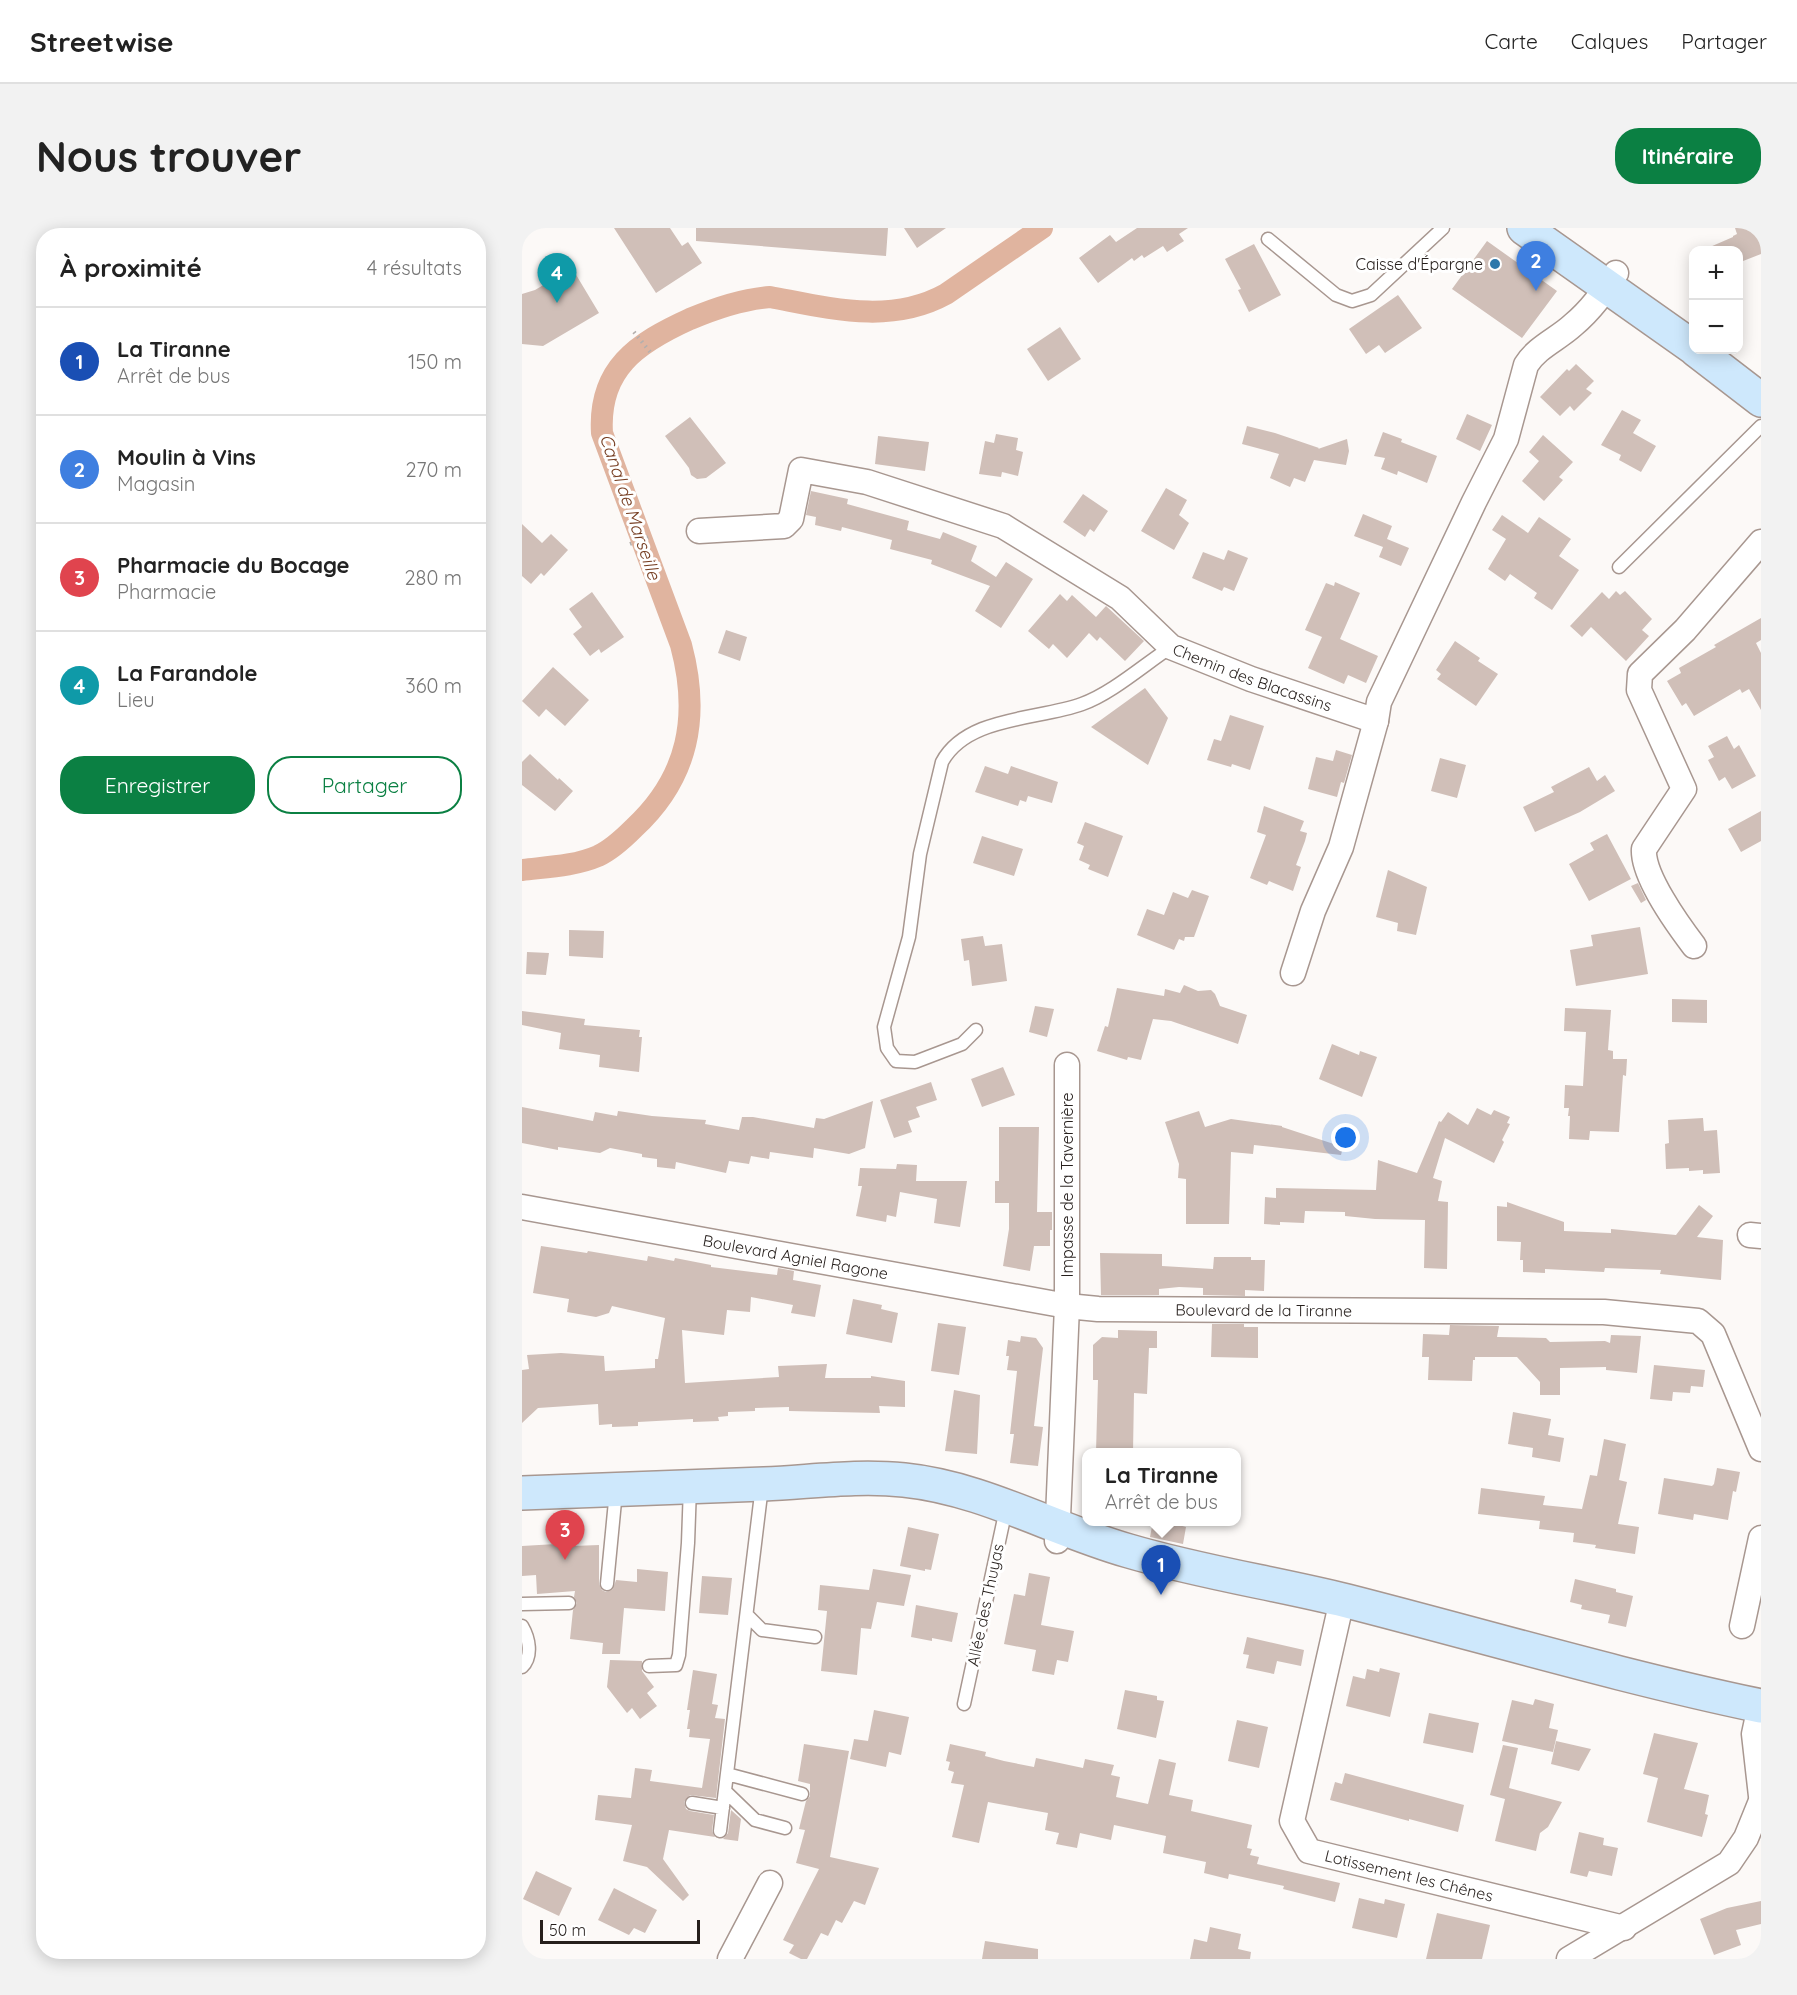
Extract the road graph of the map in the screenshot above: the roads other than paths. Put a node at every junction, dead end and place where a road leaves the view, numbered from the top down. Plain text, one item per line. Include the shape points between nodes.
1 (1443, 228) edge
2 (1524, 228) edge
3 (1550, 228) edge
4 (1268, 239) dead end
5 (1611, 280) junction
6 (1689, 322) edge
7 (1689, 344) edge
8 (1701, 354) edge
9 (1736, 354) edge
10 (1761, 371) edge
11 (1761, 400) edge
12 (1761, 426) edge
13 (699, 531) dead end
14 (1761, 542) edge
15 (1619, 567) dead end
16 (1171, 647) junction
17 (1376, 721) junction
18 (1694, 946) dead end
19 (1293, 973) dead end
20 (976, 1030) dead end
21 (1067, 1065) dead end
22 (522, 1208) edge
23 (1067, 1306) junction
24 (1761, 1449) edge
25 (777, 1484) junction
26 (690, 1486) junction
27 (616, 1489) junction
28 (522, 1493) edge
29 (1005, 1514) junction
30 (1057, 1535) junction
31 (1761, 1538) edge
32 (607, 1584) dead end
33 (569, 1603) dead end
34 (522, 1604) edge
35 (1340, 1610) junction
36 (747, 1615) junction
37 (522, 1626) edge
38 (1742, 1626) dead end
39 (814, 1637) dead end
40 (649, 1666) dead end
41 (522, 1667) edge
42 (964, 1704) dead end
43 (1760, 1714) edge
44 (728, 1774) junction
45 (725, 1791) junction
46 (802, 1794) dead end
47 (1761, 1796) edge
48 (1761, 1802) edge
49 (692, 1803) dead end
50 (723, 1808) junction
51 (785, 1828) dead end
52 (720, 1831) dead end
53 (1754, 1835) edge
54 (770, 1883) dead end
55 (1624, 1928) junction
56 (730, 1959) edge
57 (1569, 1959) edge

1 - 4 lane via 1371,295 1352,302 1336,295
2 - 5 main road
3 - 5 main road
5 - 6 main road
5 - 7 main road
5 - 17 street via 1592,309 1526,365 1506,439 1379,702
8 - 11 main road
9 - 10 main road
12 - 15 lane
13 - 16 street, Chemin des Blacassins via 784,526 791,519 801,470 867,482 1003,526 1120,597
14 - 18 street via 1685,630 1640,674 1639,690 1684,789 1644,849 1643,860 1672,918
16 - 17 street, Chemin des Blacassins
16 - 20 lane via 1099,697 997,724 967,736 949,749 942,762 920,854 909,938 884,1027 887,1048 897,1061 915,1062 962,1044
17 - 19 street via 1341,847 1313,911
21 - 23 street, Impasse de la Tavernière
22 - 23 street, Boulevard Agniel Ragone
23 - 24 street, Boulevard de la Tiranne via 1593,1311 1698,1321 1713,1334
23 - 30 street
25 - 26 main road
25 - 29 main road via 912,1498
25 - 36 lane
26 - 27 main road
26 - 40 lane via 679,1655 676,1665
27 - 28 main road
27 - 32 lane
29 - 30 main road
29 - 42 lane, Allée des Thuyas
30 - 35 main road via 1175,1563
31 - 38 street
33 - 34 lane
35 - 43 main road via 1687,1689
35 - 55 street, Lotissement les Chênes via 1292,1821 1309,1851
36 - 39 lane via 762,1630
36 - 44 lane
37 - 41 lane via 528,1637 528,1653
43 - 47 street via 1754,1734
44 - 45 lane
44 - 46 lane
45 - 50 lane
45 - 51 lane via 755,1820
48 - 53 street
49 - 50 lane
50 - 52 lane
53 - 55 street via 1729,1863
54 - 56 street
55 - 57 street

